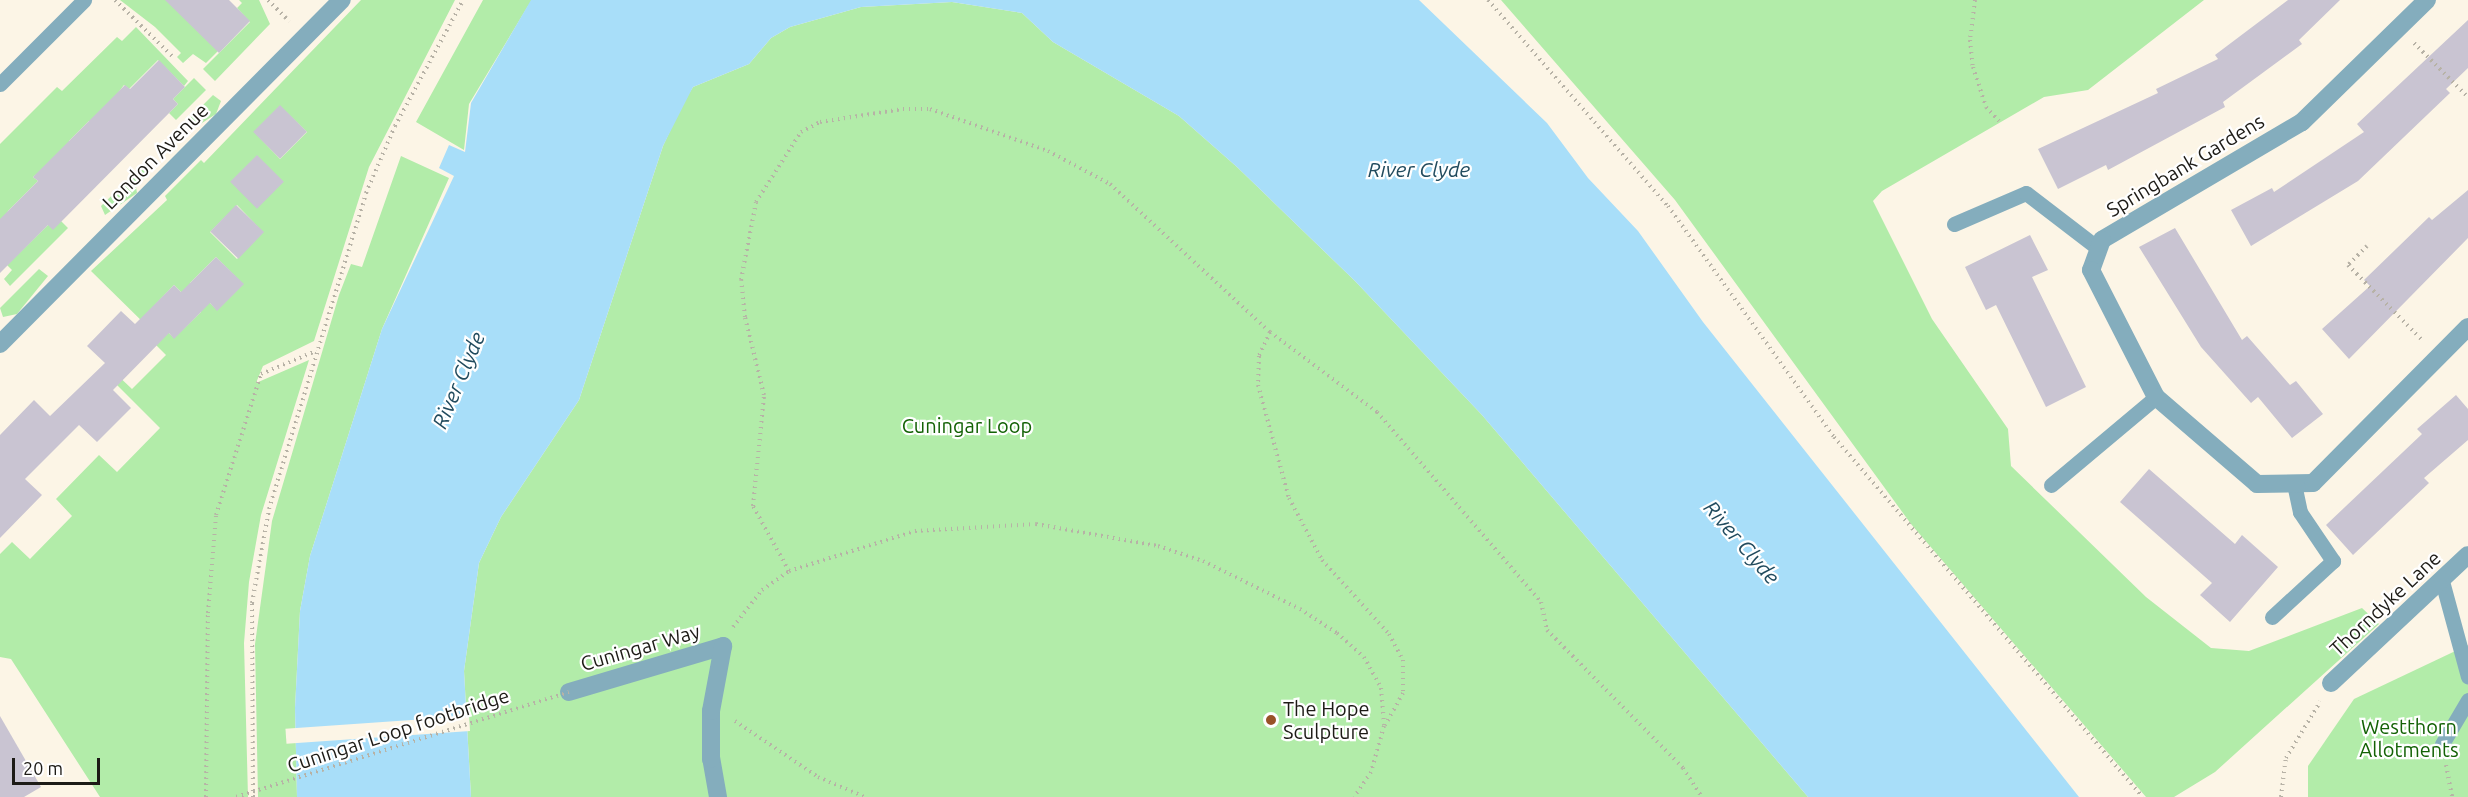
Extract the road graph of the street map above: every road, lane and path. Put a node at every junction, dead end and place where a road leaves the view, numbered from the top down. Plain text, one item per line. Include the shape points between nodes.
1 (84, 0) edge
2 (116, 0) edge
3 (342, 0) edge
4 (462, 0) edge
5 (1488, 0) edge
6 (1975, 0) edge
7 (2427, 0) edge
8 (2399, 27) junction
9 (174, 58) dead end
10 (0, 84) edge
11 (2468, 97) edge
12 (1999, 121) dead end
13 (1954, 224) dead end
14 (2367, 246) dead end
15 (2098, 249) junction
16 (2468, 327) edge
17 (1270, 332) junction
18 (0, 344) edge
19 (316, 351) junction
20 (2439, 356) junction
21 (2156, 397) junction
22 (2294, 484) junction
23 (2051, 485) dead end
24 (2468, 555) edge
25 (789, 571) junction
26 (2442, 581) junction
27 (2272, 617) dead end
28 (723, 646) junction
29 (2468, 676) edge
30 (2331, 683) joint
31 (569, 692) joint
32 (2468, 700) edge
33 (712, 701) junction
34 (1384, 726) junction
35 (2442, 744) joint
36 (206, 797) edge
37 (236, 797) edge
38 (253, 797) edge
39 (718, 797) edge
40 (865, 797) edge
41 (1354, 797) edge
42 (1702, 797) edge
43 (2143, 797) edge
44 (2281, 797) edge
45 (2452, 797) edge

1 - 10 lane
2 - 9 path
3 - 18 street, London Avenue
4 - 19 path via 379,160
5 - 43 path via 1668,206 1834,437
6 - 12 path via 1970,40 1973,67 1986,107
7 - 8 street, Springbank Gardens
8 - 11 path
8 - 15 street, Springbank Gardens via 2302,122 2102,240
13 - 15 lane via 2026,193
14 - 20 path via 2348,265
15 - 21 street via 2091,270
16 - 20 street
17 - 25 path via 1110,184 988,127 930,109 903,109 820,122 801,132 756,201 741,280 750,338 762,377 765,411 754,512
17 - 34 path via 1259,356 1258,385 1289,498 1322,560 1389,634 1403,660 1402,693 1396,713
17 - 42 path via 1377,412 1541,602 1547,630 1683,768
19 - 36 path via 261,374 216,515 208,613
19 - 38 path via 257,562 250,644
20 - 22 street via 2313,483
21 - 22 street via 2257,484
21 - 23 lane
22 - 27 lane via 2300,512 2333,561
24 - 26 street, Thorndyke Lane
25 - 28 path via 762,590 740,615
25 - 34 path via 890,537 971,524 1059,526 1136,540 1203,561 1337,633 1373,673 1385,707
26 - 29 lane
26 - 30 street, Thorndyke Lane
28 - 31 street, Cuningar Way
28 - 33 street
30 - 44 path via 2286,758
31 - 37 path, Cuningar Loop footbridge, bridge
32 - 35 lane
33 - 39 street via 711,759
33 - 40 path via 786,757
34 - 41 path via 1371,772
35 - 45 path

